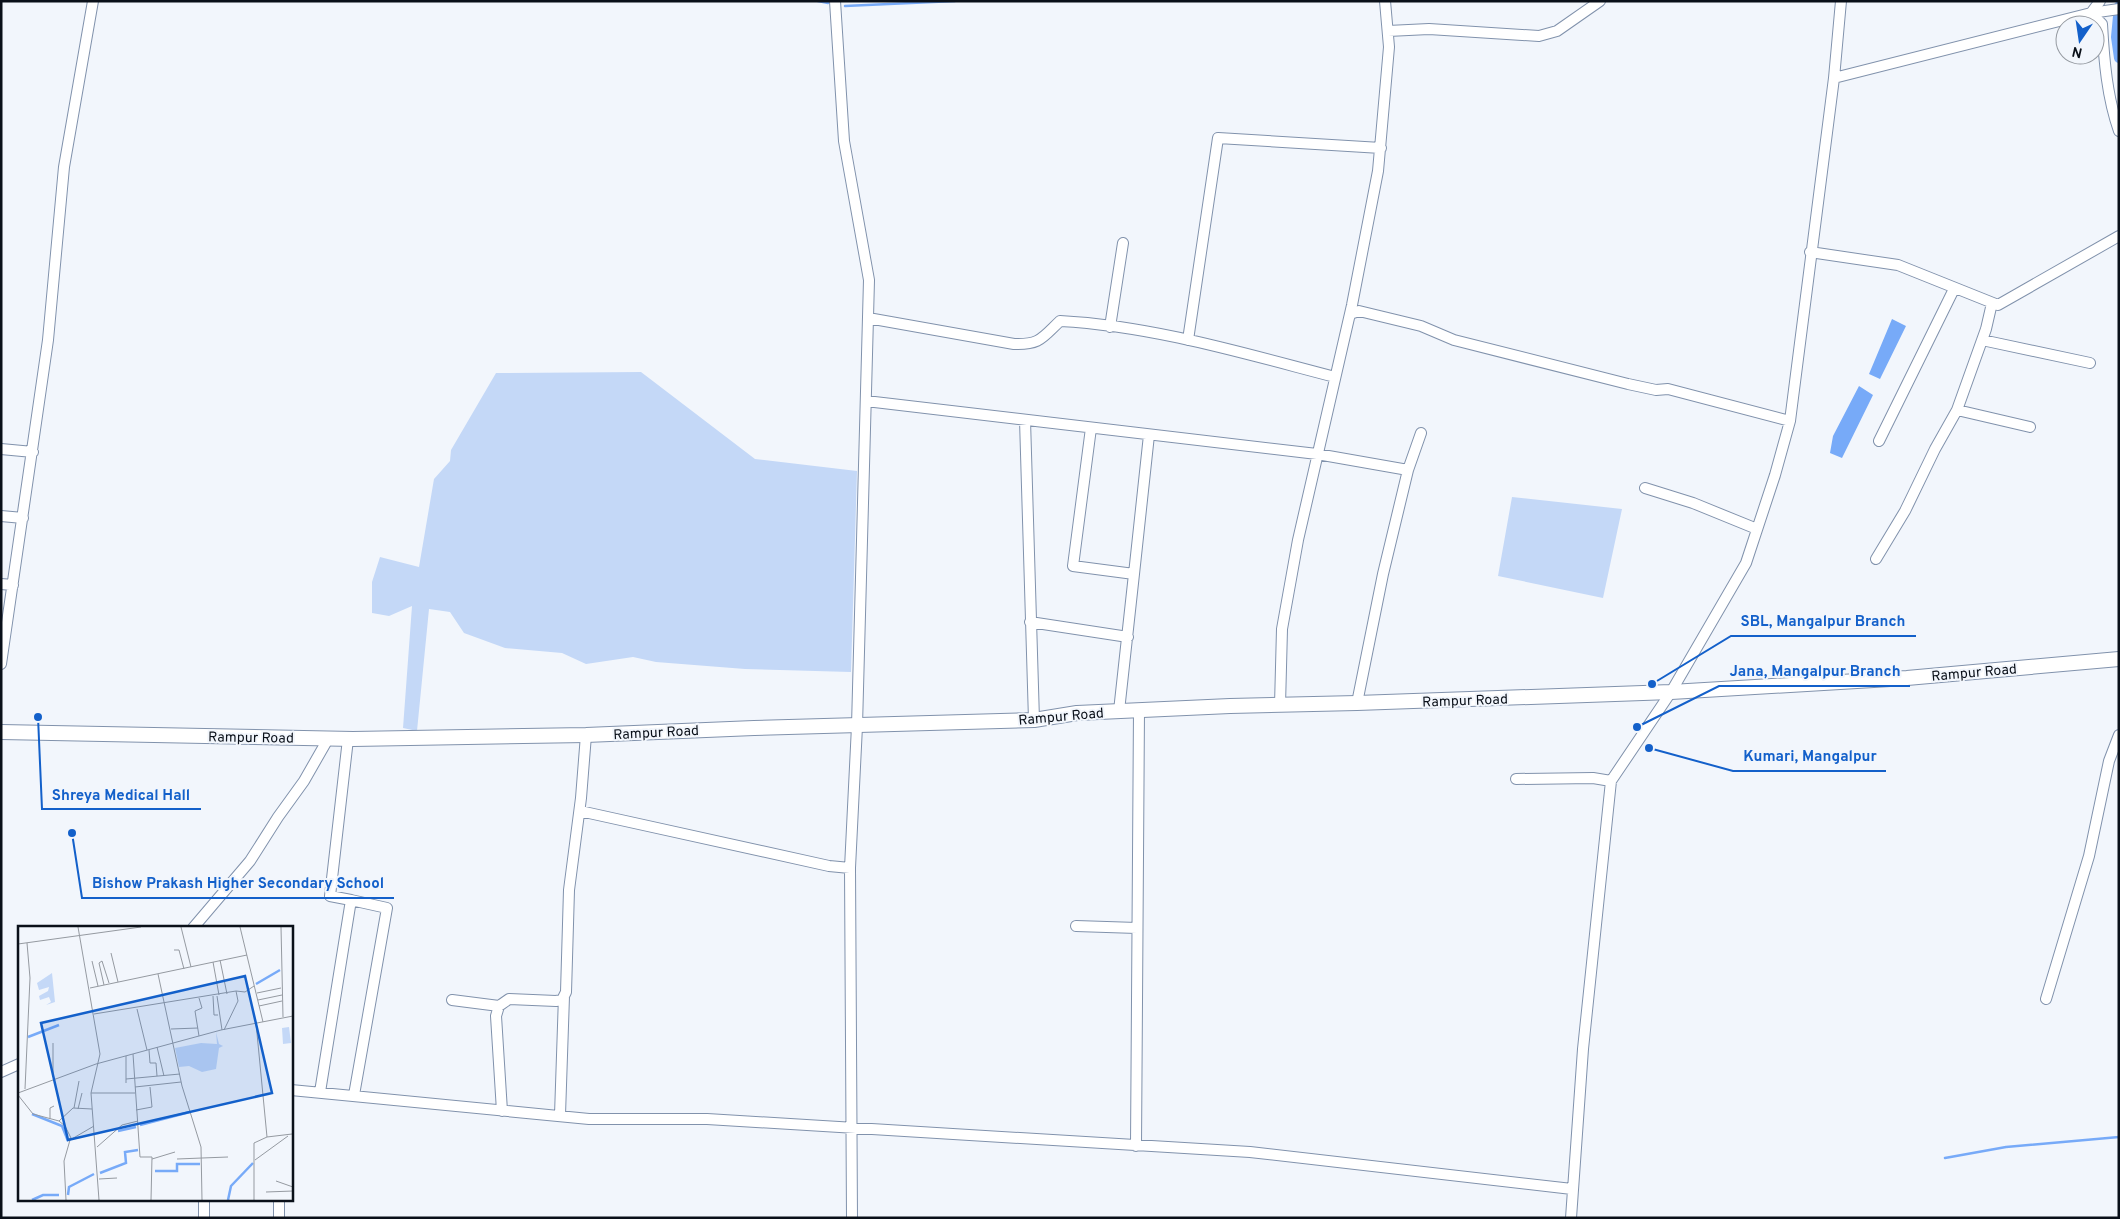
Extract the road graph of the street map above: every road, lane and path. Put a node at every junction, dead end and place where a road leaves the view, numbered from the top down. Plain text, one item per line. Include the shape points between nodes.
1 (93, 1) edge
2 (836, 1) edge
3 (1384, 1) edge
4 (1600, 1) edge
5 (1841, 1) edge
6 (2100, 1) edge
7 (2114, 9) edge
8 (2091, 13) junction
9 (1388, 31) junction
10 (1834, 78) junction
11 (2119, 131) edge
12 (1381, 148) junction
13 (2119, 236) edge
14 (1122, 243) dead end
15 (1810, 252) junction
16 (1954, 289) junction
17 (1992, 303) junction
18 (1350, 314) junction
19 (868, 318) junction
20 (1110, 327) junction
21 (1188, 340) junction
22 (1982, 340) junction
23 (2090, 363) dead end
24 (1335, 377) junction
25 (866, 401) junction
26 (1957, 410) junction
27 (1025, 420) junction
28 (1790, 421) junction
29 (2030, 427) dead end
30 (1092, 428) junction
31 (1421, 433) dead end
32 (1149, 435) junction
33 (1879, 442) dead end
34 (1, 449) edge
35 (33, 452) junction
36 (1318, 454) junction
37 (1408, 470) junction
38 (1645, 488) dead end
39 (1, 516) edge
40 (23, 518) junction
41 (1757, 529) junction
42 (1876, 559) dead end
43 (1134, 574) junction
44 (1, 584) edge
45 (13, 585) junction
46 (1030, 622) junction
47 (1128, 637) junction
48 (2, 652) edge
49 (2119, 659) edge
50 (1, 664) edge
51 (1671, 692) junction
52 (1356, 704) junction
53 (1280, 705) junction
54 (1119, 711) junction
55 (1139, 711) junction
56 (1034, 720) junction
57 (857, 726) junction
58 (1, 732) edge
59 (586, 735) junction
60 (2119, 735) edge
61 (328, 739) junction
62 (348, 739) junction
63 (1516, 778) dead end
64 (1611, 780) junction
65 (580, 811) junction
66 (850, 868) junction
67 (351, 900) junction
68 (195, 926) edge
69 (1076, 926) dead end
70 (1137, 928) junction
71 (564, 996) junction
72 (2046, 999) dead end
73 (452, 1000) dead end
74 (499, 1006) junction
75 (18, 1064) edge
76 (1, 1072) edge
77 (293, 1092) edge
78 (320, 1092) junction
79 (354, 1095) junction
80 (502, 1111) junction
81 (560, 1115) junction
82 (851, 1128) junction
83 (1136, 1146) junction
84 (1572, 1189) junction
85 (204, 1202) edge
86 (279, 1202) edge
87 (204, 1218) edge
88 (279, 1218) edge
89 (852, 1218) edge
90 (1571, 1218) edge

1 - 35 street via 64,167 48,340
2 - 19 street via 844,141 870,280
3 - 9 street
4 - 9 street via 1556,31 1539,36 1429,29
5 - 10 street
6 - 8 street
7 - 8 street
8 - 10 street
8 - 11 street via 2102,24 2105,69
9 - 12 street
10 - 15 street
12 - 18 street
12 - 21 street via 1218,138
13 - 17 street via 1998,305
14 - 20 street
15 - 16 street via 1898,265
15 - 28 street
16 - 17 street
16 - 33 street
17 - 22 street
18 - 24 street
18 - 28 street via 1359,311 1421,326 1463,342 1628,384 1698,396
19 - 20 street via 1014,344 1038,342 1060,321
19 - 25 street
20 - 21 street
21 - 24 street
22 - 23 street
22 - 26 street
24 - 36 street
25 - 27 street
25 - 57 street
26 - 29 street
26 - 42 street via 1905,511
27 - 30 street
27 - 46 street
28 - 41 street
30 - 32 street
30 - 43 street via 1073,566
31 - 37 street
32 - 36 street
32 - 43 street
34 - 35 street
35 - 40 street
36 - 37 street
36 - 53 street via 1282,629
37 - 52 street
38 - 41 street
39 - 40 street
40 - 45 street
41 - 51 street via 1746,564
43 - 47 street
44 - 45 street
45 - 48 street
46 - 47 street
46 - 56 street
47 - 54 street
48 - 50 street
49 - 51 main road, Rampur Road via 1907,678
51 - 52 main road, Rampur Road
51 - 64 street
52 - 53 main road, Rampur Road
53 - 55 main road, Rampur Road
54 - 55 main road, Rampur Road
54 - 56 main road, Rampur Road
55 - 70 street
56 - 57 main road, Rampur Road
57 - 59 main road, Rampur Road
57 - 66 street
58 - 61 main road, Rampur Road
59 - 62 main road, Rampur Road
59 - 65 street
60 - 72 street via 2109,761 2089,856
61 - 62 main road, Rampur Road
61 - 68 street via 250,861
62 - 67 street via 330,896
63 - 64 street
64 - 84 street
65 - 66 street
65 - 71 street via 569,890
66 - 82 street
67 - 78 street
67 - 79 street via 387,908
69 - 70 street
70 - 83 street
71 - 74 street via 556,1002 509,999
71 - 81 street
73 - 74 street
74 - 80 street via 496,1016
75 - 76 street
77 - 78 street
78 - 79 street
79 - 80 street
80 - 81 street
81 - 82 street via 589,1120 707,1119
82 - 83 street
82 - 89 street
83 - 84 street via 1276,1155
84 - 90 street
85 - 87 street
86 - 88 street

